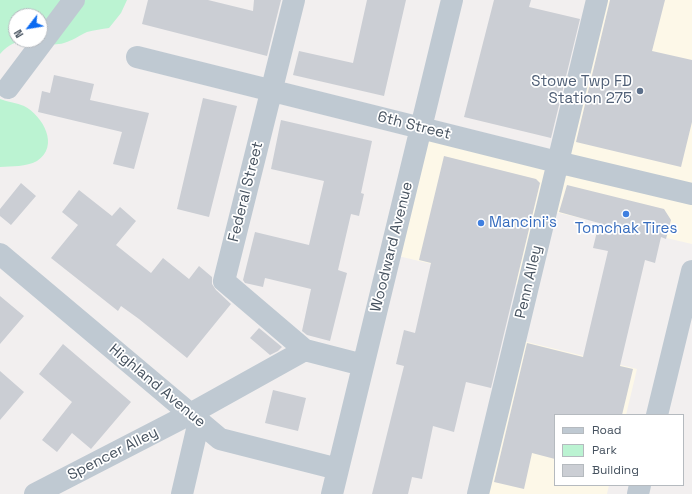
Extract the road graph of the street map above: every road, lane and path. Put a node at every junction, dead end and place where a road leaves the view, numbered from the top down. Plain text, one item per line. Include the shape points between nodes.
1 (74, 0) edge
2 (294, 0) edge
3 (452, 0) edge
4 (597, 0) edge
5 (137, 57) dead end
6 (8, 88) dead end
7 (272, 91) junction
8 (421, 128) junction
9 (557, 162) junction
10 (692, 194) edge
11 (0, 254) edge
12 (692, 271) edge
13 (305, 350) junction
14 (363, 365) junction
15 (657, 414) edge
16 (194, 417) junction
17 (338, 469) junction
18 (35, 494) edge
19 (182, 494) edge
20 (332, 494) edge
21 (478, 494) edge

1 - 6 street
2 - 7 street, Federal Street
3 - 8 street, Woodward Avenue
4 - 9 street, Penn Alley
5 - 7 street, 6th Street
7 - 8 street, 6th Street
7 - 13 street, Federal Street via 224,281
8 - 9 street, 6th Street
8 - 14 street, Woodward Avenue
9 - 10 street, 6th Street
9 - 21 street, Penn Alley
11 - 16 street, Highland Avenue
12 - 15 street
13 - 14 street, Federal Street
13 - 16 street
14 - 17 street, Woodward Avenue
16 - 17 street, Highland Avenue via 220,439
16 - 18 street, Spencer Alley
16 - 19 street
17 - 20 street, Woodward Avenue

